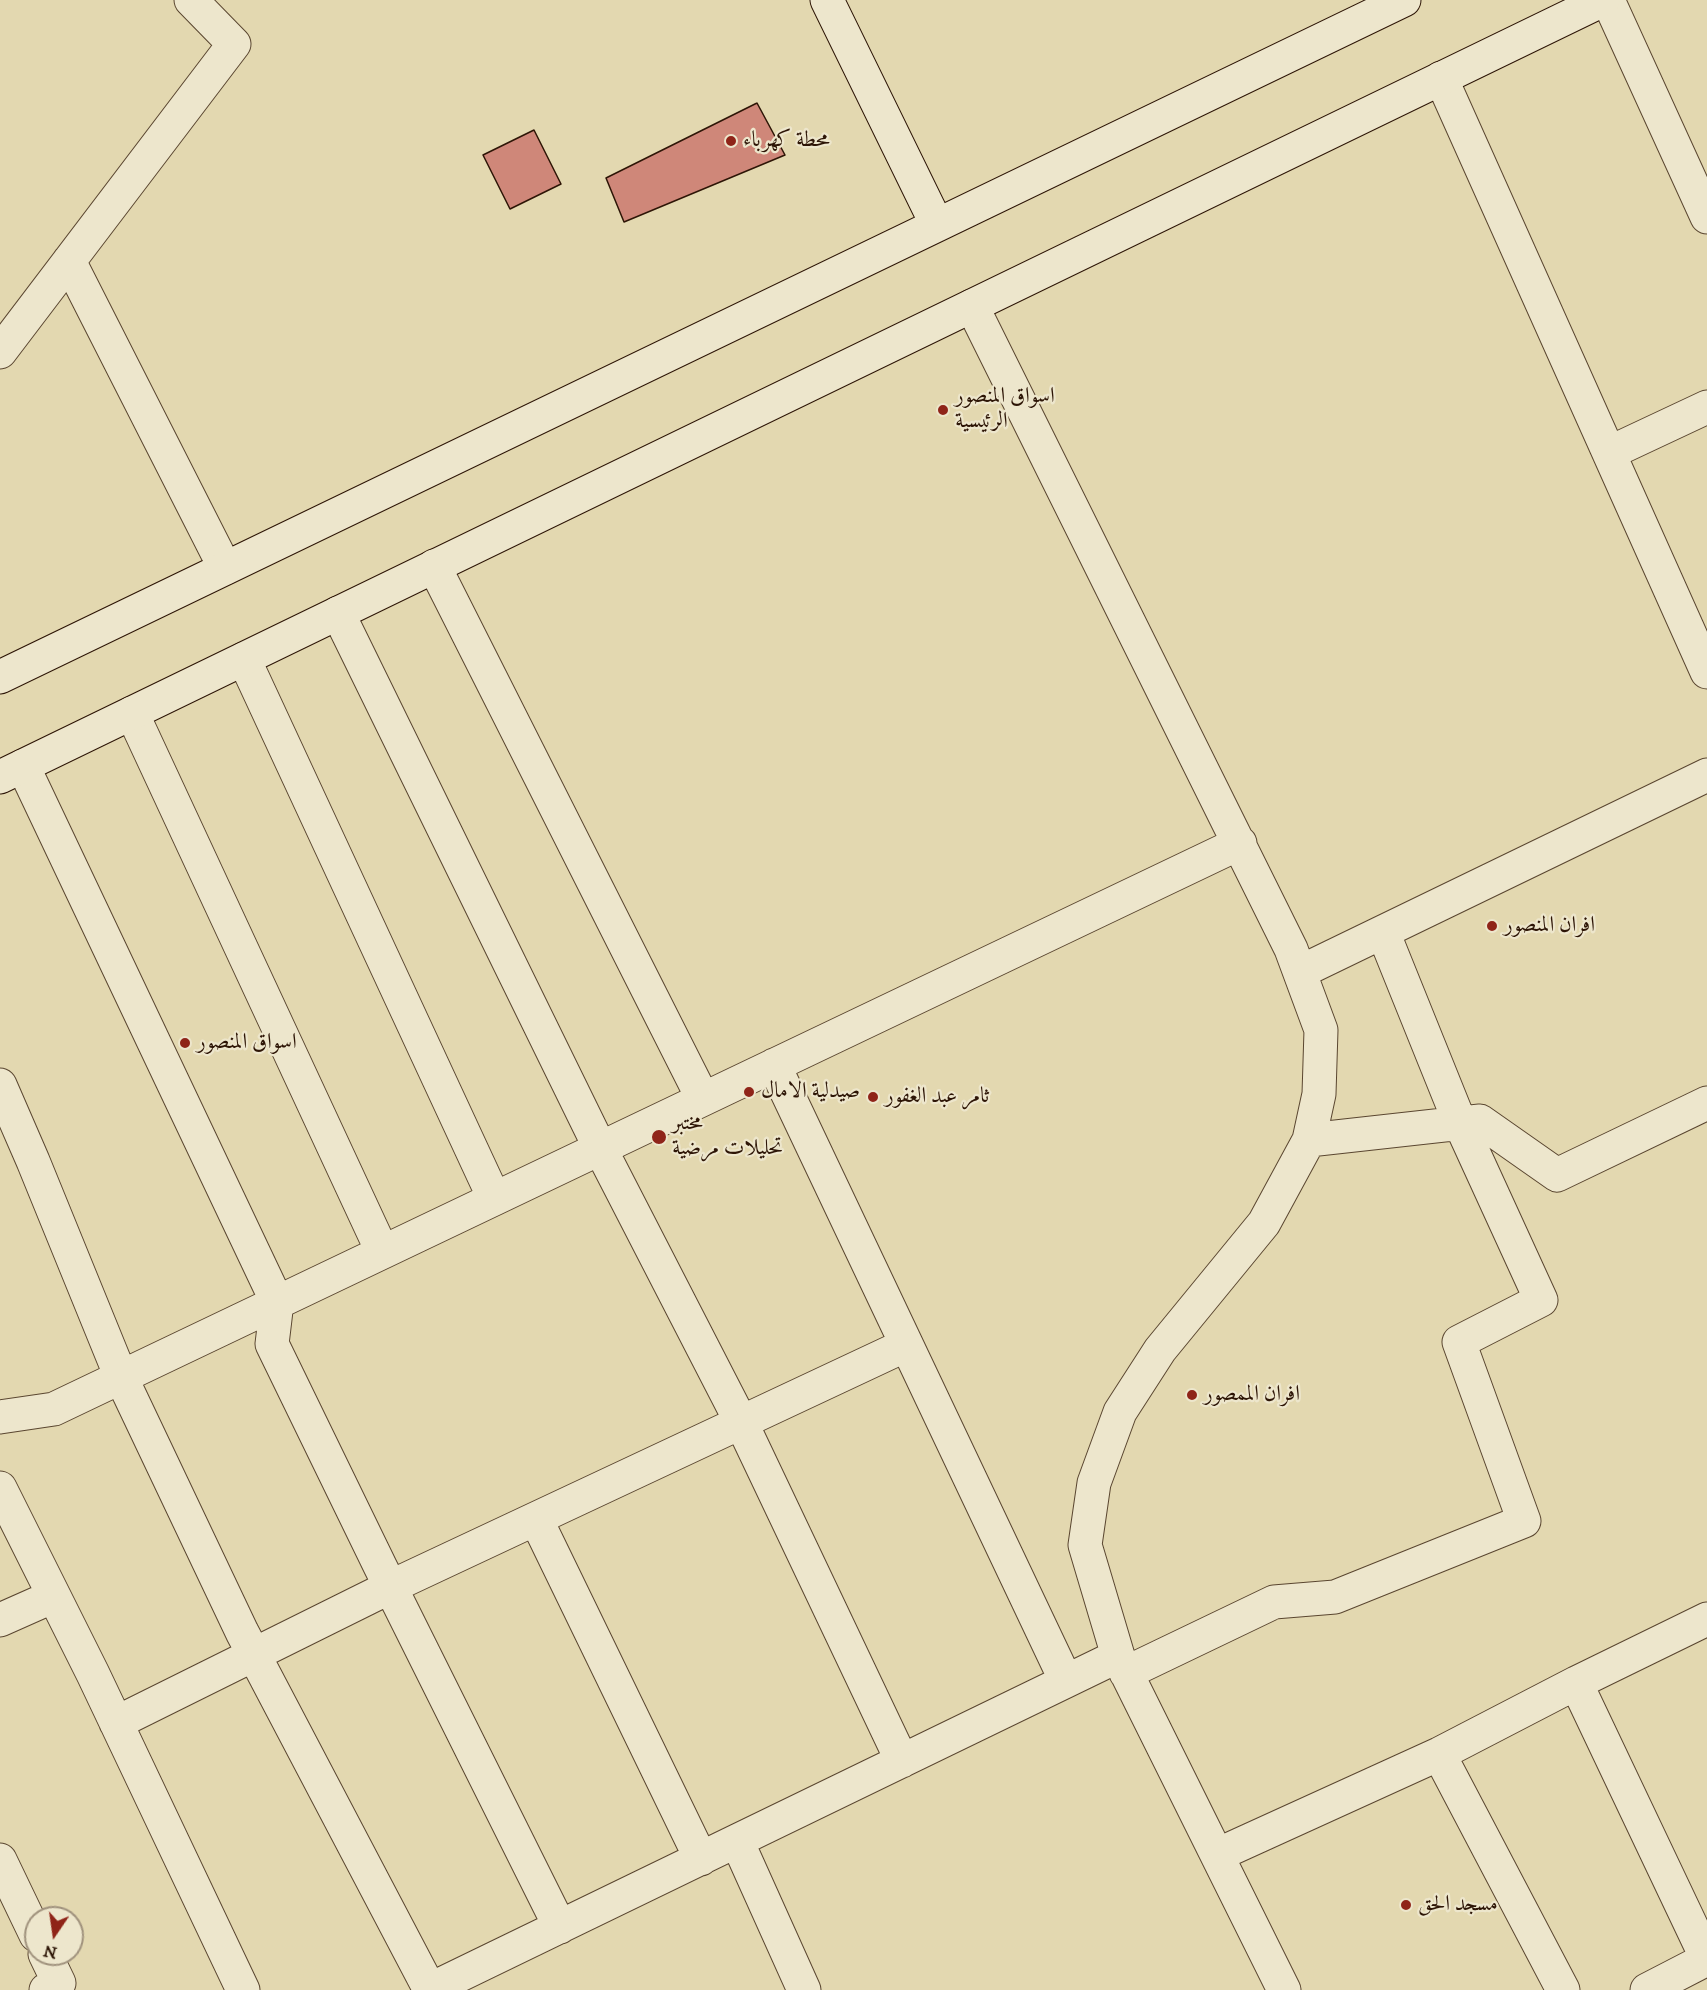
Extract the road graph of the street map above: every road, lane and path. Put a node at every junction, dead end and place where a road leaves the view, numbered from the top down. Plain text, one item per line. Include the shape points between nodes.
1 (190, 0) edge
2 (828, 0) edge
3 (1404, 0) edge
4 (1603, 0) edge
5 (1608, 0) edge
6 (1441, 78) junction
7 (1707, 217) edge
8 (937, 225) junction
9 (69, 261) junction
10 (972, 306) junction
11 (0, 352) edge
12 (1707, 407) edge
13 (1609, 453) junction
14 (434, 566) junction
15 (225, 568) junction
16 (338, 613) junction
17 (244, 659) junction
18 (1707, 672) edge
19 (0, 677) edge
20 (132, 713) junction
21 (11, 771) edge
22 (1707, 775) edge
23 (1240, 843) junction
24 (1383, 932) junction
25 (1300, 972) junction
26 (774, 1065) junction
27 (0, 1085) edge
28 (703, 1099) junction
29 (1707, 1103) edge
30 (1460, 1123) junction
31 (1309, 1140) junction
32 (600, 1148) junction
33 (494, 1198) junction
34 (382, 1251) junction
35 (277, 1302) junction
36 (906, 1345) junction
37 (121, 1377) junction
38 (1, 1415) edge
39 (741, 1422) junction
40 (0, 1488) edge
41 (536, 1519) junction
42 (390, 1587) junction
43 (54, 1596) junction
44 (1707, 1619) edge
45 (0, 1620) edge
46 (254, 1654) junction
47 (1122, 1665) junction
48 (1066, 1681) junction
49 (1576, 1683) junction
50 (116, 1723) junction
51 (1439, 1754) junction
52 (902, 1761) junction
53 (736, 1841) junction
54 (1216, 1855) junction
55 (701, 1859) junction
56 (0, 1860) edge
57 (24, 1910) edge
58 (561, 1927) junction
59 (1707, 1959) edge
60 (51, 1966) edge
61 (46, 1990) edge
62 (243, 1990) edge
63 (430, 1990) edge
64 (804, 1990) edge
65 (1284, 1990) edge
66 (1563, 1990) edge
67 (1647, 1990) edge

1 - 9 street via 234,44
2 - 8 street
3 - 8 street
4 - 6 street
5 - 7 street
6 - 10 street
6 - 13 street
8 - 15 street
9 - 11 street
9 - 15 street
10 - 14 street
10 - 23 street
12 - 13 street
13 - 18 street
14 - 16 street
14 - 28 street
15 - 19 street
16 - 17 street
16 - 32 street
17 - 20 street
17 - 33 street
20 - 21 street
20 - 34 street
21 - 35 street
22 - 24 street
23 - 25 street
23 - 26 street
24 - 25 street
24 - 30 street
25 - 31 street via 1321,1030 1319,1094
26 - 28 street
26 - 36 street
27 - 37 street
28 - 32 street
29 - 30 street via 1557,1175 1480,1121
30 - 31 street
30 - 47 street via 1541,1300 1459,1342 1524,1521 1335,1597 1274,1602
31 - 47 street via 1263,1223 1160,1350 1120,1412 1094,1483 1086,1545
32 - 33 street
32 - 39 street
33 - 34 street
34 - 35 street
35 - 37 street
35 - 42 street via 272,1344
36 - 39 street
36 - 48 street
37 - 38 street via 54,1409
37 - 46 street
39 - 41 street
39 - 52 street
40 - 43 street
41 - 42 street
41 - 55 street
42 - 46 street
42 - 58 street
43 - 45 street
43 - 50 street
44 - 49 street
46 - 50 street
46 - 63 street
47 - 48 street
47 - 54 street
48 - 52 street
49 - 51 street
49 - 59 street
50 - 62 street
51 - 54 street
51 - 66 street
52 - 53 street
53 - 55 street
53 - 64 street
54 - 65 street
55 - 58 street
56 - 57 street
58 - 63 street
59 - 67 street
60 - 61 street via 59,1983

